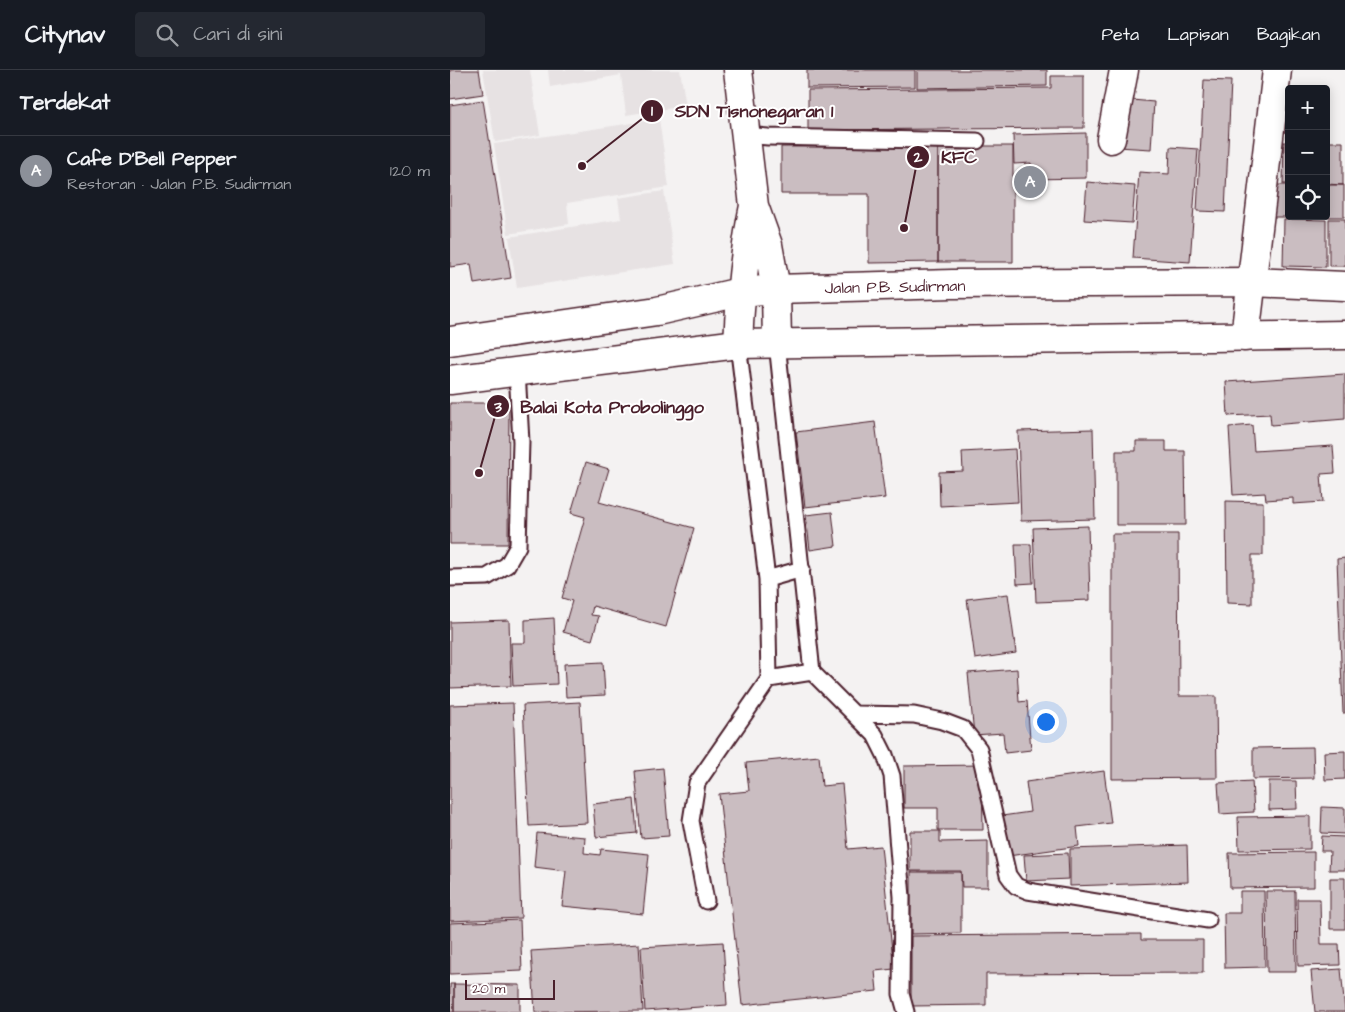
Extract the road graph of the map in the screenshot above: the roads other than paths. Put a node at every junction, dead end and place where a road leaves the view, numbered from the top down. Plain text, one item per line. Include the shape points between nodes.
1 (738, 70) edge
2 (1124, 70) edge
3 (1277, 70) edge
4 (745, 135) junction
5 (1111, 138) dead end
6 (977, 142) dead end
7 (754, 206) junction
8 (1252, 282) junction
9 (1345, 286) edge
10 (776, 289) junction
11 (740, 292) junction
12 (1345, 335) edge
13 (1245, 337) junction
14 (450, 341) edge
15 (777, 343) junction
16 (738, 344) junction
17 (518, 371) junction
18 (450, 380) edge
19 (802, 569) junction
20 (450, 578) edge
21 (767, 578) junction
22 (812, 672) junction
23 (769, 679) junction
24 (857, 714) junction
25 (706, 901) dead end
26 (1208, 920) dead end
27 (906, 1012) edge

1 - 4 main road
2 - 5 main road
3 - 8 main road
4 - 6 lane
4 - 7 main road
7 - 10 main road via 768,245
7 - 11 main road
8 - 9 main road, Jalan P.B. Sudirman
8 - 10 main road, Jalan P.B. Sudirman
8 - 13 main road
10 - 11 main road, Jalan P.B. Sudirman
10 - 15 main road
11 - 14 main road, Jalan P.B. Sudirman via 657,310
11 - 16 main road
12 - 13 main road
13 - 15 main road
15 - 16 main road
15 - 19 lane
16 - 17 main road
16 - 21 lane
17 - 18 main road
17 - 20 lane via 521,442 518,546 507,566 487,577
19 - 21 lane
19 - 22 lane
21 - 23 lane
22 - 23 lane
22 - 24 lane
23 - 25 lane via 697,783 692,821
24 - 26 lane via 914,716 963,729 980,749 1008,875 1016,886 1028,891
24 - 27 lane via 875,735 892,776 902,897 901,994

